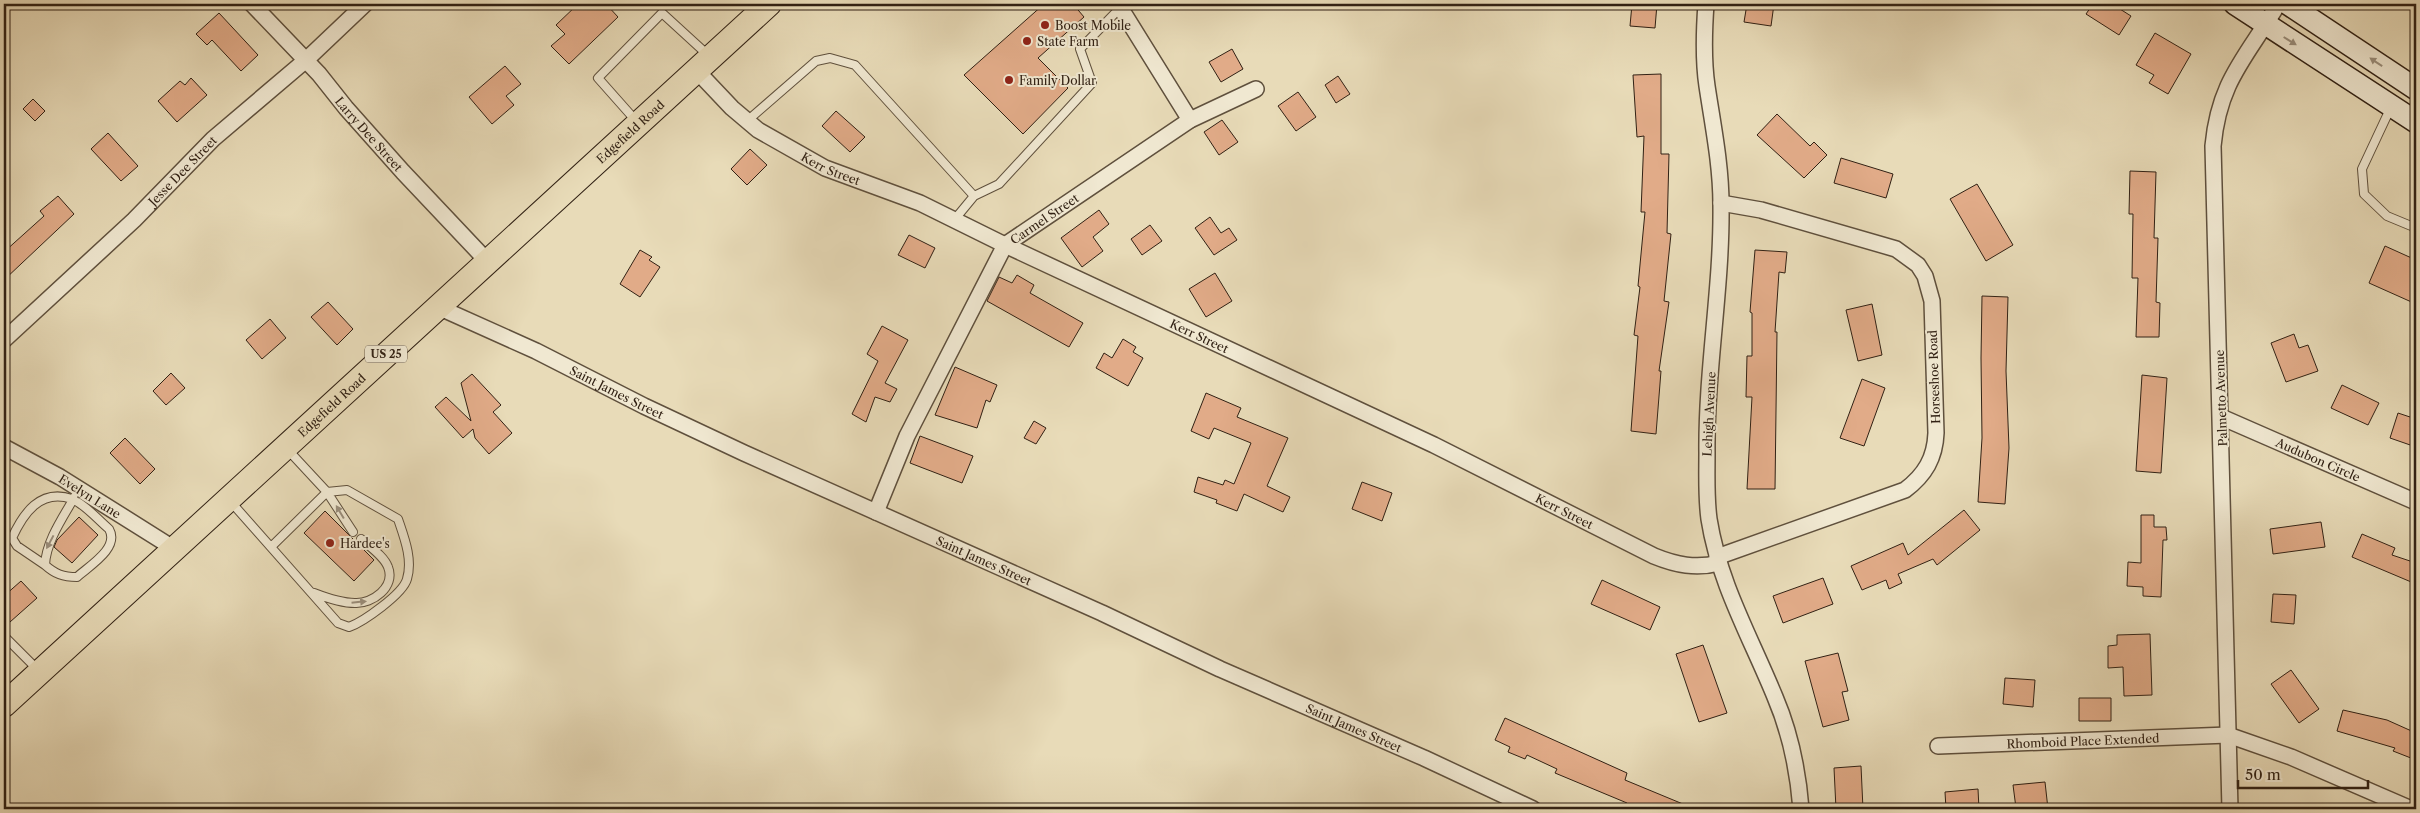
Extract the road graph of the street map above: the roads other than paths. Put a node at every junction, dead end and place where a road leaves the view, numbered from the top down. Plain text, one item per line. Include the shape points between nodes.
1 (252, 4) edge
2 (365, 4) edge
3 (1706, 4) edge
4 (2236, 4) edge
5 (2278, 4) edge
6 (2288, 4) edge
7 (1119, 6) edge
8 (759, 9) edge
9 (2266, 25) junction
10 (306, 60) junction
11 (703, 64) junction
12 (1256, 89) dead end
13 (2416, 89) edge
14 (2392, 105) junction
15 (1190, 120) junction
16 (747, 121) junction
17 (2416, 122) edge
18 (639, 124) junction
19 (974, 196) junction
20 (1721, 203) junction
21 (955, 219) junction
22 (2416, 228) edge
23 (1005, 245) junction
24 (488, 262) junction
25 (438, 307) junction
26 (4, 340) edge
27 (2222, 417) junction
28 (4, 447) edge
29 (284, 447) junction
30 (328, 492) junction
31 (76, 494) junction
32 (228, 498) junction
33 (2416, 502) edge
34 (876, 512) junction
35 (353, 532) dead end
36 (361, 540) dead end
37 (271, 547) junction
38 (173, 548) junction
39 (1718, 560) junction
40 (45, 565) junction
41 (312, 593) junction
42 (4, 636) edge
43 (39, 672) junction
44 (4, 705) edge
45 (2228, 735) junction
46 (1938, 746) dead end
47 (1533, 809) edge
48 (1801, 809) edge
49 (2230, 809) edge
50 (2411, 809) edge

1 - 10 street, Larry Dee Street
2 - 10 street, Jesse Dee Street
3 - 20 street, Lehigh Avenue via 1706,84 1715,135
4 - 9 main road
5 - 9 street, Palmetto Avenue
13 -> 6 main road
7 - 15 street
7 - 19 lane via 1080,49 1092,83 999,184
8 - 11 main road, Edgefield Road / US 25
9 -> 14 main road
9 - 27 street, Palmetto Avenue via 2234,70 2215,126
10 - 24 street, Larry Dee Street via 403,172
10 - 26 street, Jesse Dee Street via 213,139 134,220
11 - 16 street, Kerr Street
11 - 18 main road, Edgefield Road / US 25
11 - 18 lane via 662,13 598,78
12 - 15 street, Carmel Street
14 - 17 main road
14 - 22 lane via 2362,169 2364,194 2387,216
15 - 23 street, Carmel Street
16 - 19 lane via 816,61 842,60 855,65
16 - 21 street, Kerr Street via 825,168
18 - 24 main road, Edgefield Road / US 25
19 - 21 lane
20 - 39 street, Lehigh Avenue via 1721,246 1706,413 1709,519
20 - 39 street, Horseshoe Road via 1761,210 1896,249 1918,265 1925,276 1932,301 1936,433 1934,453 1925,471 1905,490
21 - 23 street, Kerr Street
23 - 34 street, Carmel Street via 908,436
23 - 39 street, Kerr Street via 1434,445 1654,556 1686,566 1706,566
24 - 25 main road, Edgefield Road / US 25
25 - 29 main road, Edgefield Road / US 25
25 - 34 street, Saint James Street via 744,453
27 - 33 street, Audubon Circle
27 - 45 street, Palmetto Avenue
28 - 31 street, Evelyn Lane
29 - 30 lane
29 - 32 main road, Edgefield Road / US 25
35 -> 30 lane
30 - 37 lane
30 - 41 lane via 347,490 398,519 408,552 407,580 386,604 357,625 349,627 338,623
31 - 38 street, Evelyn Lane
31 -> 40 lane via 45,552
31 - 40 lane via 50,498 33,505 22,516 12,538 17,546
31 - 40 lane via 109,529 112,541 108,549 77,578 55,573
32 - 37 lane
32 - 38 main road, Edgefield Road / US 25
34 - 47 street, Saint James Street
41 -> 36 lane via 356,604 373,600 383,591 389,581 388,567
37 - 41 lane
38 - 43 main road, Edgefield Road / US 25
39 - 48 street, Lehigh Avenue via 1731,598 1776,698 1794,761
42 - 43 lane
43 - 44 main road, Edgefield Road / US 25
45 - 46 street, Rhomboid Place Extended
45 - 49 street, Palmetto Avenue
45 - 50 street via 2291,757

